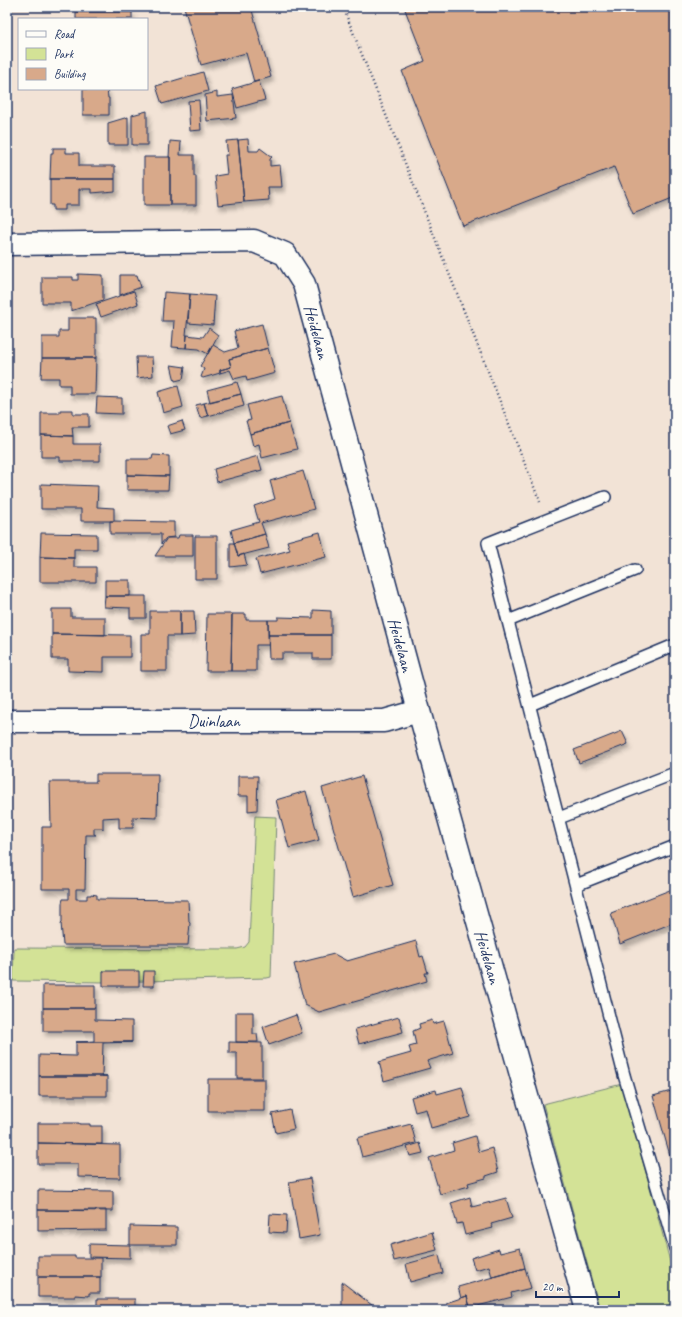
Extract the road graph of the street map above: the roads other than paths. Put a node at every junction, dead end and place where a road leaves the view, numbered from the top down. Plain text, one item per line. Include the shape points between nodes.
1 (7, 244) edge
2 (605, 497) dead end
3 (635, 570) dead end
4 (508, 622) junction
5 (672, 646) dead end
6 (530, 706) junction
7 (419, 711) junction
8 (7, 721) edge
9 (675, 772) edge
10 (559, 818) junction
11 (675, 846) edge
12 (576, 885) junction
13 (675, 1248) edge
14 (587, 1310) edge

1 - 7 street, Heidelaan via 254,241 285,254 304,284
2 - 4 lane via 488,543
3 - 4 lane
4 - 6 lane
5 - 6 lane
6 - 10 lane
7 - 8 street, Duinlaan via 384,721
7 - 14 street, Heidelaan
9 - 10 lane
10 - 12 lane
11 - 12 lane
12 - 13 lane via 624,1075

